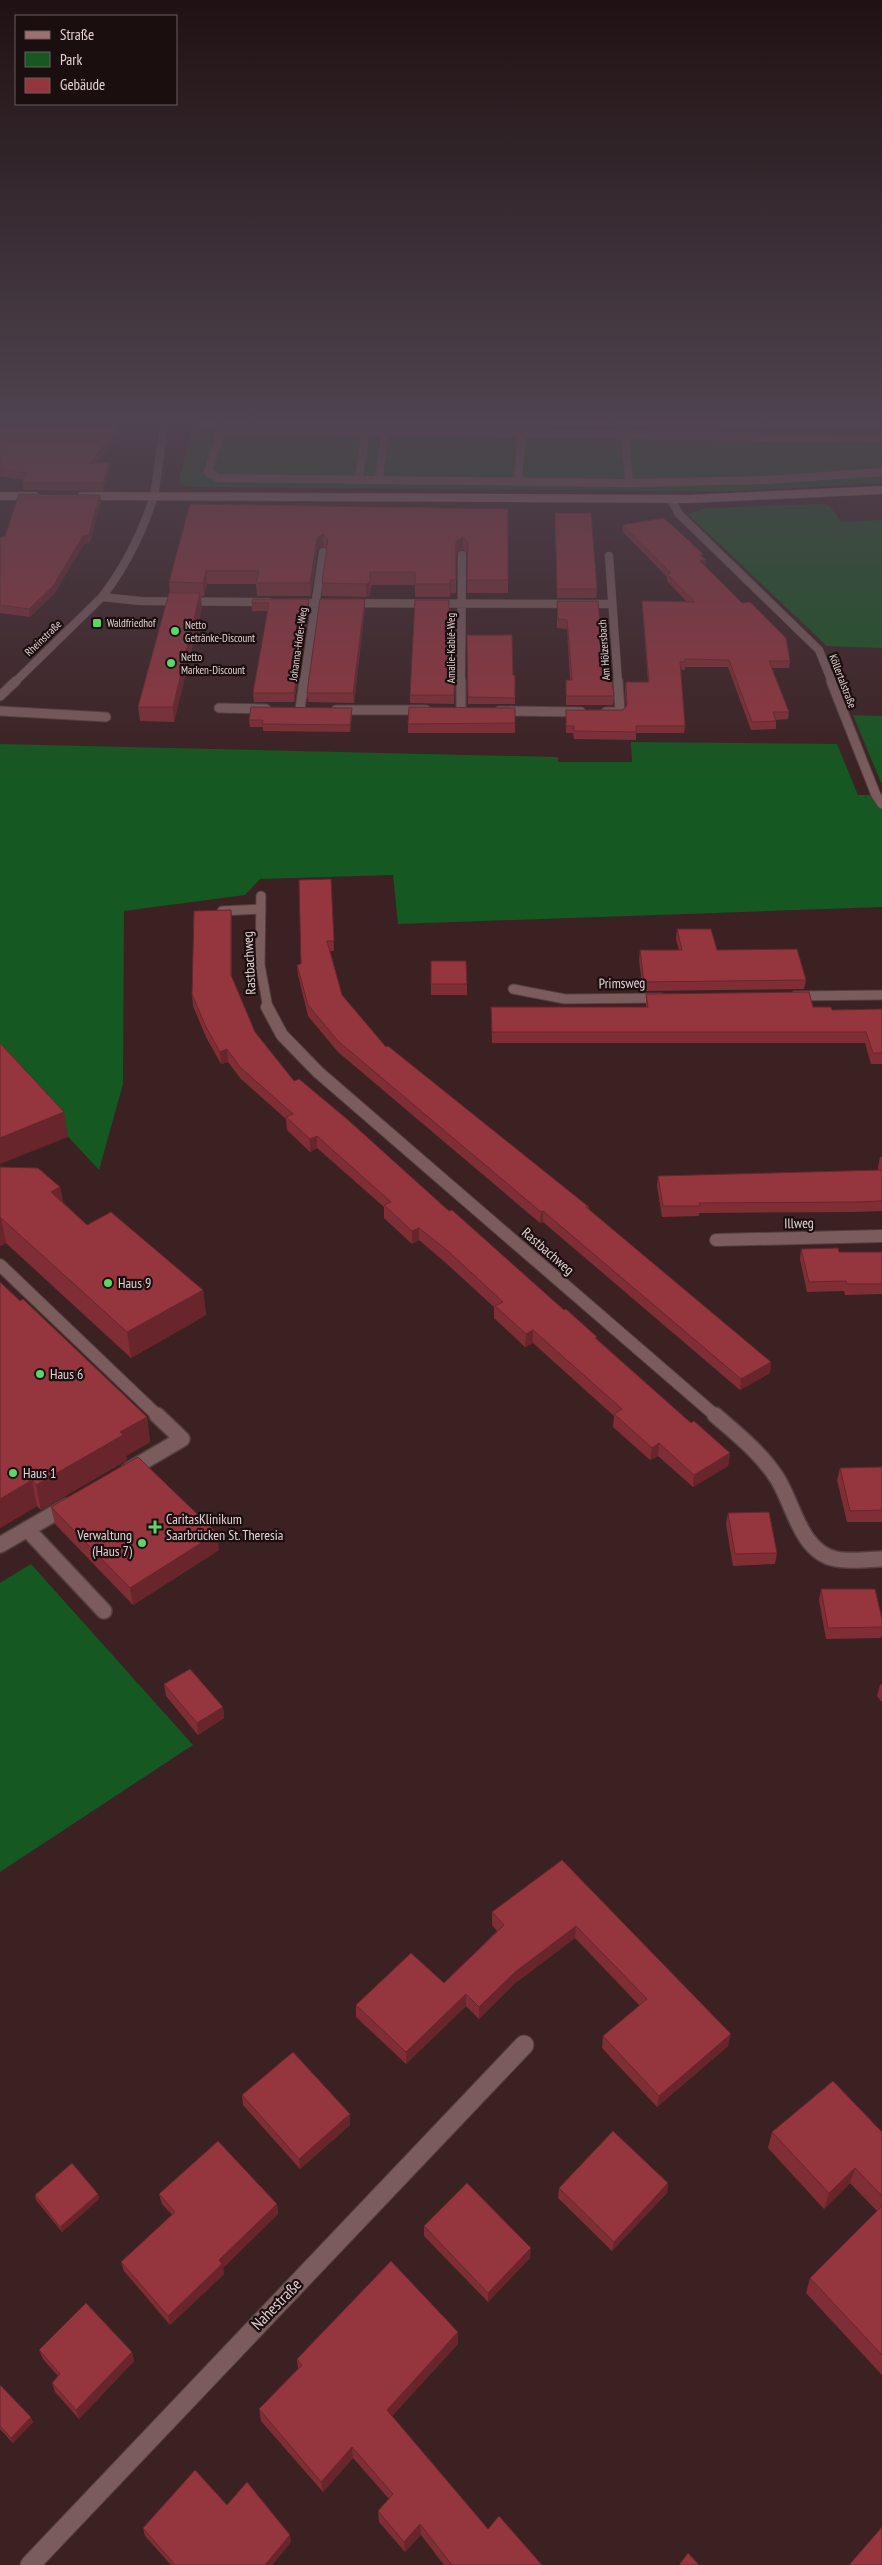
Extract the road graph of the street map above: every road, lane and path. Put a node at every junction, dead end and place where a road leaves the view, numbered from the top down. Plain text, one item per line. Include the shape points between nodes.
1 (137, 541) edge
2 (706, 541) edge
3 (323, 552) edge
4 (462, 555) edge
5 (609, 556) dead end
6 (102, 597) junction
7 (278, 603) edge
8 (287, 603) edge
9 (316, 603) junction
10 (462, 604) junction
11 (612, 604) junction
12 (0, 696) edge
13 (219, 708) dead end
14 (273, 709) edge
15 (300, 709) edge
16 (329, 710) edge
17 (433, 710) edge
18 (0, 711) edge
19 (471, 711) edge
20 (491, 711) edge
21 (590, 712) edge
22 (600, 712) edge
23 (106, 717) dead end
24 (882, 804) edge
25 (261, 896) dead end
26 (261, 909) junction
27 (222, 911) edge
28 (513, 989) dead end
29 (882, 995) edge
30 (783, 996) edge
31 (674, 998) edge
32 (882, 1236) edge
33 (716, 1240) dead end
34 (0, 1265) edge
35 (117, 1476) edge
36 (77, 1500) edge
37 (27, 1530) junction
38 (0, 1545) edge
39 (882, 1559) edge
40 (104, 1611) dead end
41 (524, 2045) dead end
42 (30, 2565) edge

1 - 6 street, Rheinstraße via 116,580
2 - 24 street, Köllertalstraße via 819,650
3 - 9 street, Johanna-Hofer-Weg
4 - 10 street, Amalie-Kablé-Weg
5 - 11 street, Am Hölzersbach
6 - 7 street
6 - 12 street, Rheinstraße
8 - 9 street
9 - 10 street
9 - 15 street, Johanna-Hofer-Weg
10 - 11 street
10 - 19 street, Amalie-Kablé-Weg via 457,710
11 - 22 street, Am Hölzersbach via 620,712
13 - 14 street
16 - 17 street
18 - 23 street
20 - 21 street
25 - 26 street, Rastbachweg
26 - 27 street
26 - 39 street, Rastbachweg via 262,986 278,1029 295,1049 751,1446 777,1478 804,1534 815,1549 836,1559
28 - 31 street, Primsweg via 565,999
29 - 30 street
32 - 33 street, Illweg
34 - 35 street via 182,1439
36 - 37 street
37 - 38 street
37 - 40 street
41 - 42 street, Nahestraße

